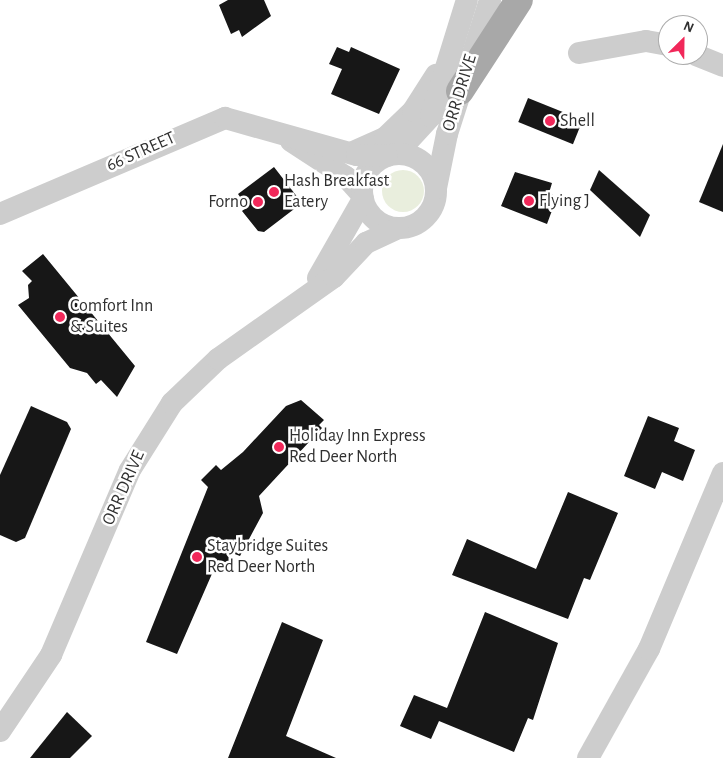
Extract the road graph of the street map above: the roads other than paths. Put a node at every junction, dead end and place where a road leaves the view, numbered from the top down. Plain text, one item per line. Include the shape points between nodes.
1 (467, 0) edge
2 (490, 0) edge
3 (519, 0) edge
4 (455, 41) junction
5 (658, 43) edge
6 (579, 53) dead end
7 (708, 60) edge
8 (723, 66) edge
9 (460, 91) junction
10 (284, 136) junction
11 (349, 153) junction
12 (392, 155) junction
13 (436, 188) junction
14 (363, 196) junction
15 (0, 214) edge
16 (398, 228) junction
17 (308, 293) junction
18 (723, 473) edge
19 (0, 731) edge
20 (588, 758) edge

1 - 4 street, ORR DRIVE
2 - 9 street, ORR DRIVE
3 - 9 main road
4 - 11 street via 411,113 380,141
4 - 12 street, ORR DRIVE via 432,116
5 - 6 street via 646,41
7 - 8 street
9 - 13 street, ORR DRIVE
10 - 11 street, 66 STREET
10 - 14 street, 66 STREET via 346,177
10 - 15 street, 66 STREET via 239,118 213,120
11 - 12 street, 66 STREET
12 - 13 street via 408,155 427,167
12 - 14 street via 368,171
13 - 16 street via 426,216
14 - 16 street via 376,219
14 - 17 street, ORR DRIVE
16 - 17 street, ORR DRIVE via 366,243 334,276
17 - 19 street, ORR DRIVE via 203,371 161,417 130,470 51,655
18 - 20 street via 649,649

